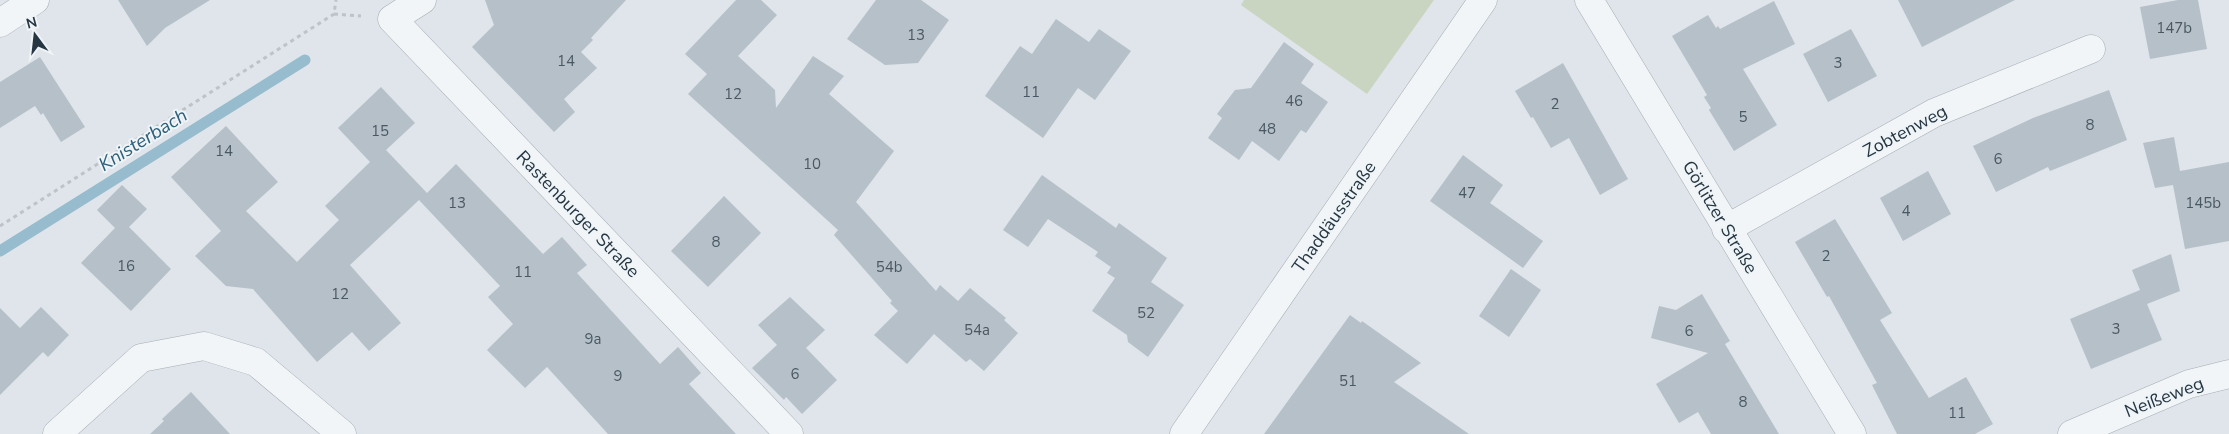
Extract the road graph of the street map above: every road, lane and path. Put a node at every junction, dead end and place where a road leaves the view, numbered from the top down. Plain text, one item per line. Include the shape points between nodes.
1 (36, 0) edge
2 (336, 0) edge
3 (422, 0) edge
4 (1483, 0) edge
5 (1589, 0) edge
6 (0, 23) edge
7 (2091, 49) dead end
8 (0, 226) edge
9 (1726, 229) junction
10 (2229, 374) edge
11 (57, 434) edge
12 (342, 434) edge
13 (789, 434) edge
14 (1184, 434) edge
15 (1852, 434) edge
16 (2072, 434) edge

1 - 6 street
2 - 8 path via 334,14
3 - 13 street, Rastenburger Straße via 392,19
4 - 14 street, Thaddäusstraße
5 - 9 street, Görlitzer Straße
7 - 9 street, Zobtenweg via 1934,113
9 - 15 street, Görlitzer Straße
10 - 16 street, Neißeweg via 2189,384
11 - 12 street via 141,358 204,346 256,362

